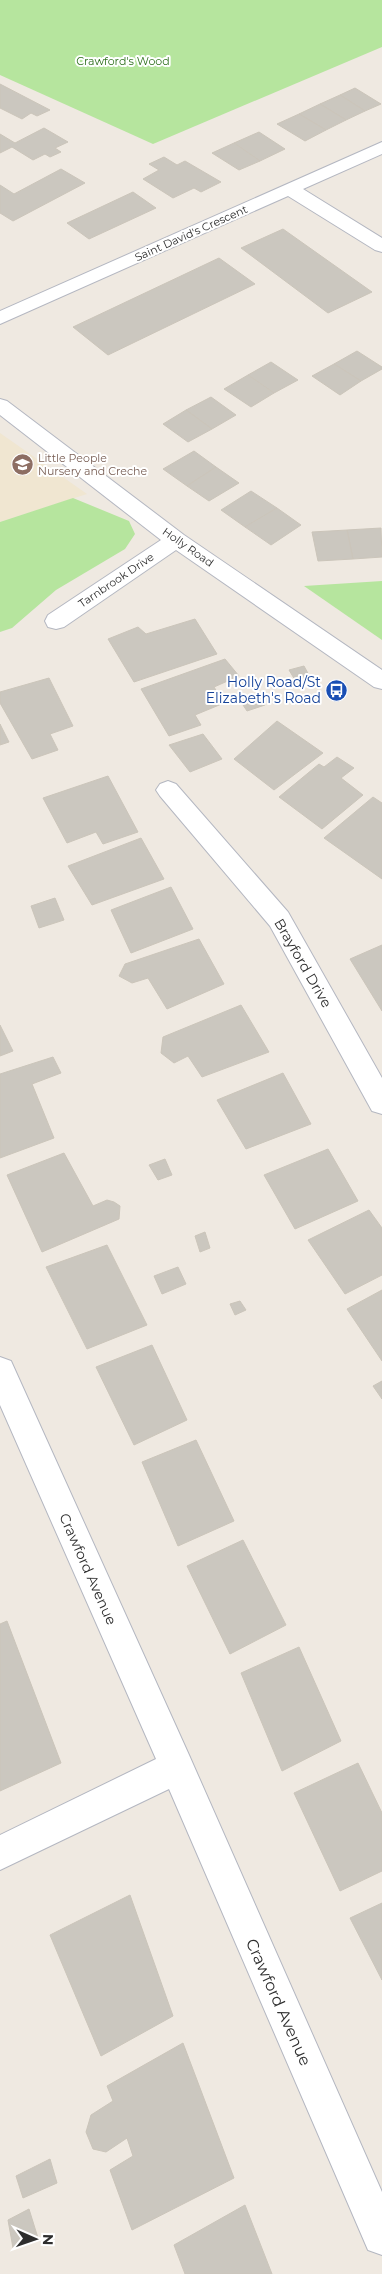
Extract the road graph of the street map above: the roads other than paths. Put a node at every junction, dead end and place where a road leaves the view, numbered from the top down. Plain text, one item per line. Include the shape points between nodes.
1 (382, 147) edge
2 (290, 189) junction
3 (382, 246) edge
4 (0, 318) edge
5 (0, 405) edge
6 (176, 540) junction
7 (56, 621) dead end
8 (382, 681) edge
9 (168, 790) dead end
10 (382, 1103) edge
11 (0, 1371) edge
12 (177, 1767) junction
13 (0, 1853) edge
14 (382, 2236) edge

1 - 2 street, Saint David's Crescent
2 - 3 street
2 - 4 street, Saint David's Crescent
5 - 6 street, Holly Road
6 - 7 street, Tarnbrook Drive
6 - 8 street, Holly Road
9 - 10 street, Brayford Drive via 279,919
11 - 12 street, Crawford Avenue
12 - 13 street
12 - 14 street, Crawford Avenue

